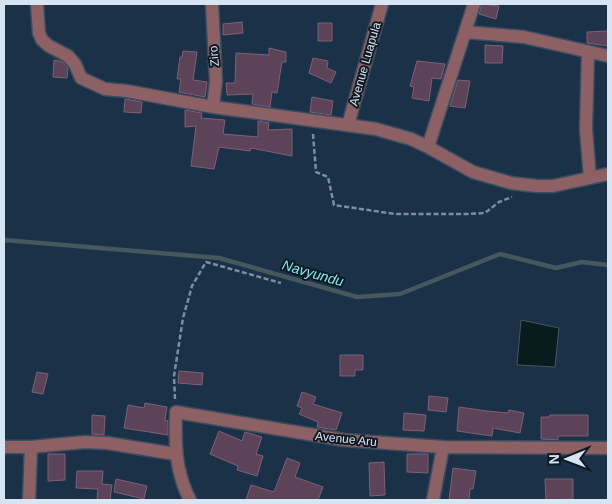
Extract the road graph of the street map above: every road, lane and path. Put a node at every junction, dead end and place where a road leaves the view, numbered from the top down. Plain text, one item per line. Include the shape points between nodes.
1 (37, 4) edge
2 (212, 4) edge
3 (382, 4) edge
4 (474, 4) edge
5 (465, 32) junction
6 (588, 52) junction
7 (608, 56) edge
8 (213, 107) junction
9 (312, 120) junction
10 (348, 124) junction
11 (428, 147) junction
12 (608, 174) edge
13 (590, 178) junction
14 (524, 184) junction
15 (281, 283) dead end
16 (176, 412) junction
17 (4, 447) edge
18 (31, 447) junction
19 (443, 447) junction
20 (608, 448) edge
21 (175, 454) junction
22 (29, 500) edge
23 (190, 500) edge
24 (433, 500) edge

1 - 8 street via 42,40 68,56 85,80 105,89
2 - 8 street, Ziro via 216,81
3 - 10 street, Avenue Luapula
4 - 5 street
5 - 6 street via 524,37
5 - 11 street
6 - 7 street
6 - 13 street via 586,129
8 - 9 street
9 - 10 street
9 - 14 path via 316,172 328,177 334,204 395,214 485,213 499,202 519,194
10 - 11 street via 393,134
11 - 14 street via 473,172
12 - 13 street
13 - 14 street via 553,186
15 - 16 path via 206,262 192,286 182,318 174,376
16 - 19 street, Avenue Aru via 344,440
16 - 21 street
17 - 18 street
18 - 21 street via 107,443
18 - 22 street
19 - 20 street, Avenue Aru
19 - 24 street
21 - 23 street

